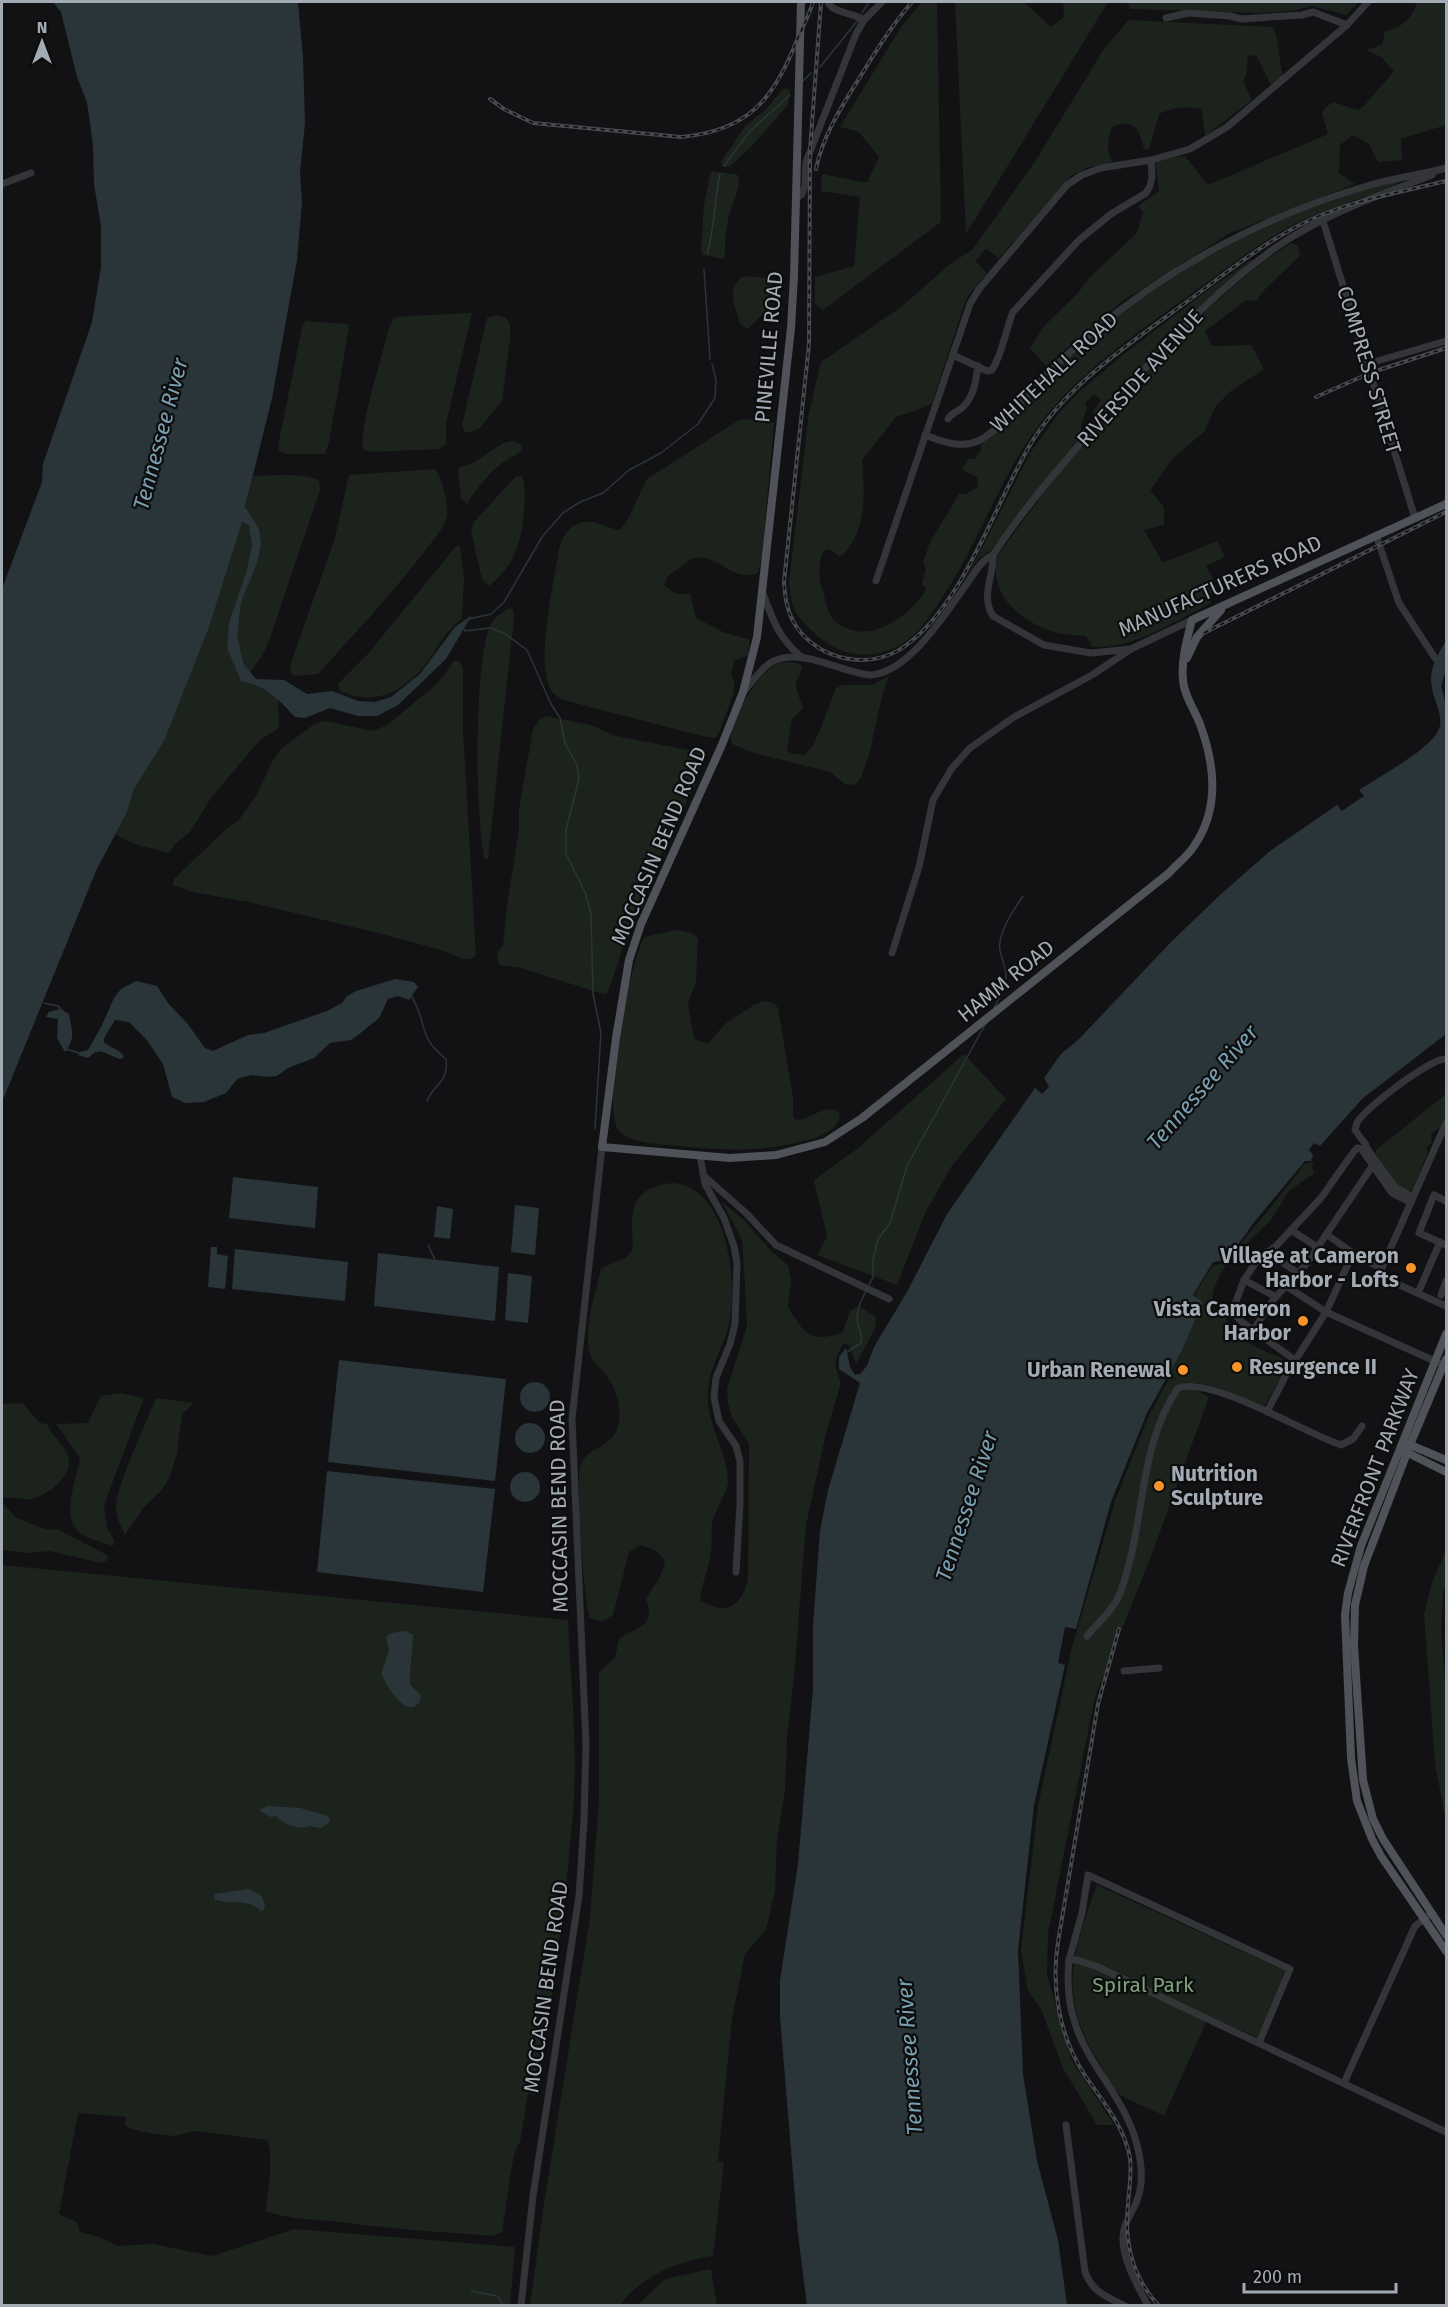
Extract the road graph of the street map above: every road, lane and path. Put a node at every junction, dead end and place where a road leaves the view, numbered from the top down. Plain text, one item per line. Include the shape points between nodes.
1 (801, 2) edge
2 (828, 2) edge
3 (882, 2) edge
4 (1368, 2) edge
5 (1166, 18) dead end
6 (864, 20) junction
7 (1347, 25) junction
8 (1151, 160) junction
9 (1445, 168) edge
10 (31, 173) dead end
11 (2, 184) edge
12 (796, 199) junction
13 (1323, 221) junction
14 (1446, 341) edge
15 (953, 355) junction
16 (1367, 364) junction
17 (978, 366) junction
18 (948, 419) dead end
19 (925, 435) junction
20 (1446, 504) edge
21 (1415, 518) junction
22 (1376, 536) junction
23 (993, 555) junction
24 (876, 580) dead end
25 (763, 593) junction
26 (1224, 607) junction
27 (1192, 621) junction
28 (1131, 649) junction
29 (803, 658) junction
30 (1435, 658) dead end
31 (1183, 666) junction
32 (743, 692) junction
33 (892, 953) dead end
34 (1446, 1059) edge
35 (1446, 1123) edge
36 (1364, 1146) junction
37 (602, 1147) junction
38 (700, 1156) junction
39 (1373, 1165) junction
40 (703, 1175) junction
41 (1411, 1199) junction
42 (1446, 1201) edge
43 (1291, 1230) junction
44 (1326, 1234) junction
45 (1443, 1244) edge
46 (1317, 1247) junction
47 (1267, 1252) junction
48 (1353, 1253) junction
49 (1382, 1269) junction
50 (1298, 1273) junction
51 (1244, 1280) junction
52 (1446, 1281) edge
53 (1286, 1286) junction
54 (1418, 1293) junction
55 (1441, 1295) dead end
56 (1276, 1297) junction
57 (889, 1299) dead end
58 (1446, 1306) edge
59 (1326, 1312) junction
60 (1254, 1329) junction
61 (1446, 1334) edge
62 (1295, 1360) junction
63 (1435, 1361) junction
64 (1445, 1362) edge
65 (1267, 1412) junction
66 (1362, 1426) dead end
67 (1405, 1446) junction
68 (1446, 1460) edge
69 (1446, 1472) edge
70 (736, 1572) dead end
71 (1087, 1636) dead end
72 (1159, 1668) dead end
73 (1125, 1671) dead end
74 (1428, 1916) junction
75 (1446, 1935) edge
76 (1446, 1951) edge
77 (1069, 1960) junction
78 (1258, 2043) junction
79 (1344, 2083) junction
80 (1066, 2125) dead end
81 (1446, 2132) edge
82 (521, 2306) edge
83 (1125, 2306) edge
84 (1148, 2306) edge

1 - 12 main road, PINEVILLE ROAD
2 - 6 street via 835,11
3 - 6 street
4 - 7 street
5 - 7 street via 1188,14 1241,19 1312,12
6 - 12 street via 810,150 805,186
7 - 8 street via 1227,127 1190,149
8 - 15 street via 1101,168 1067,185 973,296
8 - 17 street via 1152,177 1146,194 1111,214 1079,240 1013,312 992,370
9 - 13 street, RIVERSIDE AVENUE
9 - 19 street, WHITEHALL ROAD via 1368,185 1313,203 1233,239 1141,293 1052,368 1010,414 977,441 946,443
10 - 11 street
12 - 25 main road, PINEVILLE ROAD via 791,328
13 - 16 street, COMPRESS STREET
13 - 23 street, RIVERSIDE AVENUE via 1275,248 1184,324 1066,461
14 - 16 street
15 - 17 street
15 - 19 street
16 - 21 street, COMPRESS STREET
17 - 18 street via 972,394 962,409
19 - 24 street
20 - 21 main road, MANUFACTURERS ROAD
21 - 22 main road, MANUFACTURERS ROAD
22 - 26 main road, MANUFACTURERS ROAD
22 - 30 street via 1399,603
23 - 28 street, MANUFACTURERS ROAD via 986,598 993,616 1044,645 1091,653
23 - 29 street via 982,561 922,642 894,667 878,675 863,675
25 - 29 street via 782,638
25 - 32 main road, PINEVILLE ROAD
26 - 27 main road, MANUFACTURERS ROAD
26 - 31 main road via 1197,637
27 - 28 street, MANUFACTURERS ROAD
27 - 31 main road, HAMM ROAD
28 - 33 street via 1014,717 970,748 952,768 933,800 919,867
29 - 32 street via 768,664
31 - 38 main road, HAMM ROAD via 1185,692 1201,726 1212,769 1213,792 1210,810 1194,847 1169,873 871,1111 825,1142 776,1155
32 - 37 main road, MOCCASIN BEND ROAD via 641,924 629,960
34 - 36 street via 1414,1074 1357,1122 1355,1130
35 - 41 street
36 - 39 street
36 - 41 street via 1395,1187
36 - 43 street via 1354,1151 1334,1182
37 - 38 main road, HAMM ROAD
37 - 82 street, MOCCASIN BEND ROAD via 572,1419 586,1744 584,1830 579,1896 533,2196
38 - 40 street
39 - 41 street via 1392,1193
39 - 44 street
40 - 57 street via 776,1245
40 - 70 street via 730,1233 736,1263 735,1324 716,1378 714,1397 719,1421 736,1446 740,1461
41 - 49 street
42 - 45 street via 1434,1195 1419,1233
43 - 46 street
43 - 47 street
44 - 46 street
44 - 48 street
45 - 54 street
46 - 50 street
47 - 50 street
47 - 51 street
48 - 49 street
48 - 59 street
49 - 54 street via 1386,1279
50 - 53 street
51 - 56 street
51 - 60 street via 1235,1315
52 - 55 street
53 - 56 street
53 - 59 street
54 - 58 street
56 - 60 street
59 - 62 street
59 - 63 street
60 - 62 street
61 - 63 main road, RIVERFRONT PARKWAY
62 - 65 street
63 - 64 street
63 - 67 main road, RIVERFRONT PARKWAY
64 - 67 main road, RIVERFRONT PARKWAY
65 - 66 street via 1341,1445 1353,1439
65 - 71 street via 1205,1387 1178,1388 1157,1425 1118,1599
67 - 68 main road
67 - 69 main road
67 - 74 main road, RIVERFRONT PARKWAY via 1355,1582 1345,1615 1345,1638 1357,1801 1372,1839
72 - 73 street
74 - 75 main road, RIVERFRONT PARKWAY
74 - 76 main road, RIVERFRONT PARKWAY
74 - 79 street via 1414,1926
77 - 78 street via 1098,1967
77 - 78 street via 1088,1875 1290,1969
77 - 84 street via 1068,1986 1075,2025 1119,2101 1137,2143 1142,2174 1140,2190 1123,2238 1129,2264
78 - 79 street
79 - 81 street
80 - 83 street via 1085,2272 1097,2292

